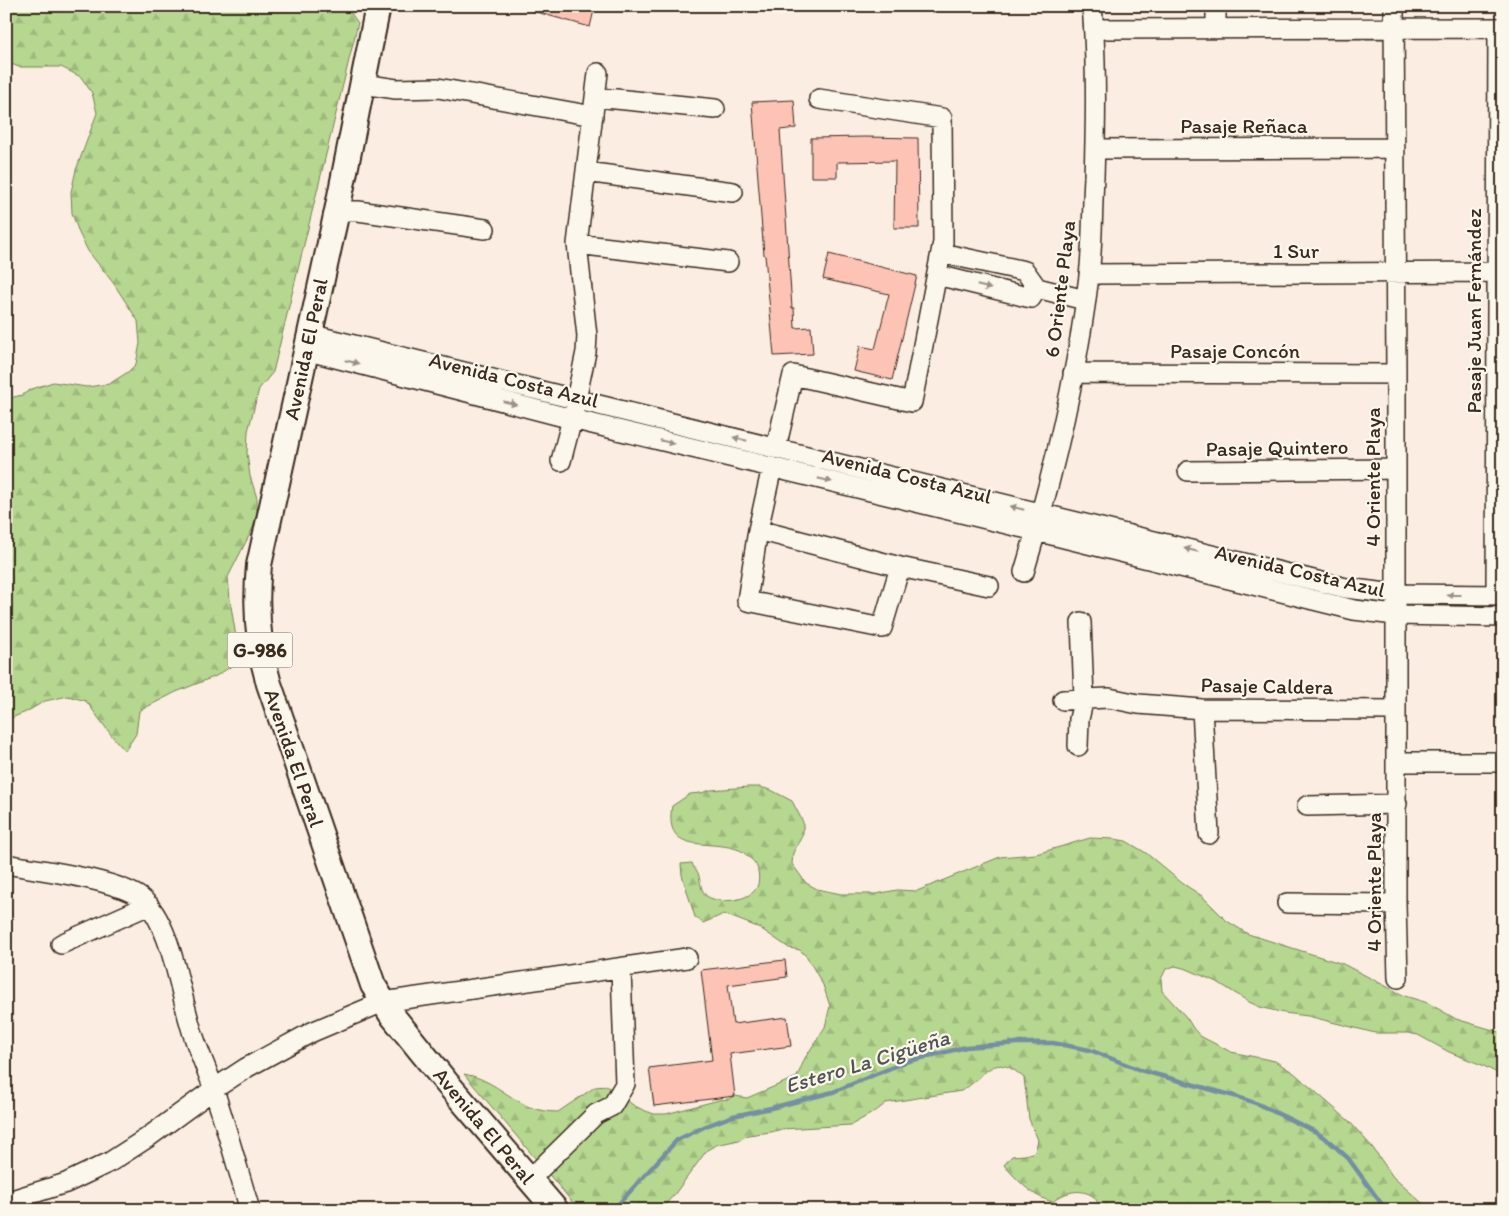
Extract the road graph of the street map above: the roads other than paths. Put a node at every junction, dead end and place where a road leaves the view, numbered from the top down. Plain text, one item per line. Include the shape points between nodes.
1 (378, 6) edge
2 (1092, 6) edge
3 (1216, 6) edge
4 (1394, 6) edge
5 (1394, 28) junction
6 (1500, 28) edge
7 (1094, 29) junction
8 (1216, 29) junction
9 (598, 73) dead end
10 (363, 84) junction
11 (596, 97) junction
12 (819, 99) dead end
13 (715, 109) dead end
14 (593, 116) junction
15 (1394, 148) junction
16 (1095, 149) junction
17 (586, 172) junction
18 (733, 192) dead end
19 (336, 211) junction
20 (485, 229) dead end
21 (578, 244) junction
22 (941, 253) junction
23 (728, 262) dead end
24 (1500, 272) edge
25 (1395, 273) junction
26 (1089, 274) junction
27 (937, 275) junction
28 (1037, 288) junction
29 (1085, 300) junction
30 (307, 342) junction
31 (1073, 373) junction
32 (1396, 374) junction
33 (576, 399) junction
34 (572, 419) junction
35 (776, 448) junction
36 (561, 461) dead end
37 (772, 467) junction
38 (1396, 469) junction
39 (1188, 471) dead end
40 (1039, 522) junction
41 (758, 530) junction
42 (900, 566) junction
43 (1024, 572) dead end
44 (989, 586) dead end
45 (1396, 594) junction
46 (1500, 595) edge
47 (1395, 615) junction
48 (1503, 617) edge
49 (1081, 622) dead end
50 (1084, 698) junction
51 (1064, 700) dead end
52 (1202, 708) junction
53 (1396, 710) junction
54 (1078, 746) dead end
55 (1396, 762) junction
56 (1503, 762) edge
57 (1396, 804) junction
58 (1307, 806) dead end
59 (1208, 834) dead end
60 (6, 864) edge
61 (1287, 903) dead end
62 (1396, 904) junction
63 (149, 905) junction
64 (60, 944) dead end
65 (687, 958) dead end
66 (621, 969) junction
67 (1398, 978) dead end
68 (383, 1002) junction
69 (214, 1089) junction
70 (529, 1180) junction
71 (6, 1204) edge
72 (250, 1210) edge
73 (556, 1210) edge

1 - 10 main road, Avenida El Peral / G-986
2 - 7 street, 6 Oriente Playa
3 - 8 street
4 - 5 street, 4 Oriente Playa
5 - 6 street
5 - 8 street
5 - 15 street, 4 Oriente Playa
6 - 24 street, Pasaje Juan Fernández
7 - 8 street
7 - 16 street, 6 Oriente Playa
9 - 11 street
10 - 14 street via 396,90 438,88
10 - 19 main road, Avenida El Peral / G-986
11 - 13 street
11 - 14 street
12 - 22 street via 942,118
14 - 17 street
15 - 16 street, Pasaje Reñaca
15 - 25 street, 4 Oriente Playa
16 - 26 street, 6 Oriente Playa
17 - 18 street
17 - 21 street
19 - 20 street via 358,211
19 - 30 main road, Avenida El Peral / G-986
21 - 23 street
21 - 33 street via 587,336
22 - 27 street
22 - 28 street via 1025,271
24 - 25 street, 1 Sur
24 - 46 street, Pasaje Juan Fernández
25 - 26 street, 1 Sur
25 - 32 street, 4 Oriente Playa
26 - 29 street, 6 Oriente Playa
27 -> 28 street via 1031,298
27 - 35 street via 912,402 792,375
28 - 29 street
29 - 31 street, 6 Oriente Playa
30 - 33 street, Avenida Costa Azul
30 -> 34 street, Avenida Costa Azul
30 - 68 main road, Avenida El Peral / G-986 via 260,565 256,604 258,636 268,684 366,967
31 - 32 street, Pasaje Concón
31 - 40 street, 6 Oriente Playa
32 - 38 street, 4 Oriente Playa
33 - 34 street
35 -> 33 street, Avenida Costa Azul
34 - 36 street
34 -> 37 street, Avenida Costa Azul
40 -> 35 street, Avenida Costa Azul
37 -> 40 street, Avenida Costa Azul
37 - 41 street
38 - 39 street, Pasaje Quintero
38 - 45 street, 4 Oriente Playa
40 - 43 street, 6 Oriente Playa
45 -> 40 street, Avenida Costa Azul via 1346,588
40 - 47 street, Avenida Costa Azul via 1354,610
41 - 42 street
41 - 42 street via 747,601 882,628
42 - 44 street
46 -> 45 street, Avenida Costa Azul
45 - 47 street, 4 Oriente Playa
47 - 48 street, Avenida Costa Azul
47 - 53 street, 4 Oriente Playa
49 - 50 street
50 - 51 street, Pasaje Caldera
50 - 52 street, Pasaje Caldera
50 - 54 street
52 - 53 street, Pasaje Caldera
52 - 59 street
53 - 55 street, 4 Oriente Playa
55 - 56 street
55 - 57 street, 4 Oriente Playa
57 - 58 street
57 - 62 street, 4 Oriente Playa
60 - 63 street via 126,889
61 - 62 street
62 - 67 street, 4 Oriente Playa
63 - 64 street
63 - 69 street via 165,934 193,1036
65 - 66 street
66 - 68 street
66 - 70 street via 625,1084 612,1106 596,1114
68 - 69 street via 279,1049
68 - 70 main road, Avenida El Peral / G-986
69 - 71 street via 110,1162 66,1183
69 - 72 street
70 - 73 main road, Avenida El Peral / G-986

